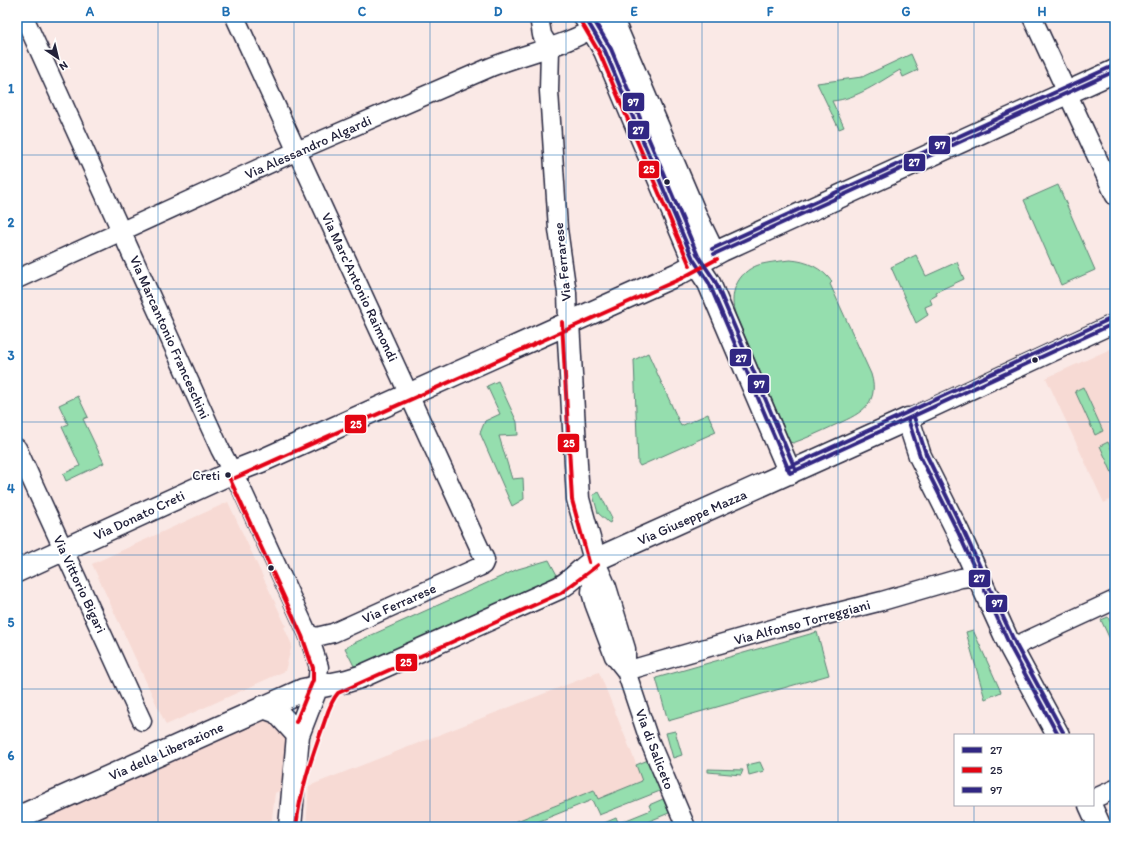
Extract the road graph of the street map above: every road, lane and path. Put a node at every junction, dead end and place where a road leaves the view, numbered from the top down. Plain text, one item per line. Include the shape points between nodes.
1 (24, 17) edge
2 (235, 17) edge
3 (539, 17) edge
4 (1032, 17) edge
5 (600, 20) edge
6 (550, 48) junction
7 (1115, 71) edge
8 (1068, 94) junction
9 (297, 151) junction
10 (1115, 196) edge
11 (122, 231) junction
12 (707, 258) junction
13 (17, 279) edge
14 (568, 322) junction
15 (1115, 323) edge
16 (410, 394) junction
17 (908, 419) junction
18 (17, 448) edge
19 (233, 472) junction
20 (790, 473) junction
21 (64, 549) junction
22 (484, 557) joint
23 (595, 560) junction
24 (17, 571) edge
25 (978, 576) junction
26 (1115, 600) edge
27 (308, 634) junction
28 (1010, 648) junction
29 (626, 671) junction
30 (342, 682) junction
31 (317, 686) junction
32 (263, 707) junction
33 (142, 721) dead end
34 (1057, 734) edge
35 (298, 735) junction
36 (1115, 789) edge
37 (1094, 799) edge
38 (292, 802) junction
39 (1090, 806) edge
40 (17, 818) edge
41 (290, 827) edge
42 (686, 827) edge
43 (1100, 827) edge

1 - 11 street, Via Marcantonio Franceschini
2 - 9 street, Via Marc'Antonio Raimondi
3 - 6 street, Via Ferrarese via 542,35
4 - 8 street
5 - 6 street, Via Alessandro Algardi
5 - 12 main road via 697,219
6 - 9 street, Via Alessandro Algardi via 510,59
6 - 14 street, Via Ferrarese via 549,91 557,223 567,293
7 - 8 main road, Via Donato Creti
8 - 10 street
8 - 12 main road, Via Donato Creti
9 - 11 street, Via Alessandro Algardi
9 - 16 street, Via Marc'Antonio Raimondi
11 - 13 street, Via Alessandro Algardi
11 - 19 street, Via Marcantonio Franceschini via 220,449
12 - 14 main road, Via Donato Creti
12 - 20 main road via 709,282
14 - 16 main road, Via Donato Creti
14 - 23 main road, Via Ferrarese via 578,499
15 - 17 street
16 - 19 main road, Via Donato Creti
16 - 22 street, Via Marc'Antonio Raimondi
17 - 20 main road, Via Giuseppe Mazza
17 - 25 main road via 920,456
18 - 21 street, Via Vittorio Bigari
19 - 21 main road, Via Donato Creti
19 - 27 street, Via Marcantonio Franceschini
20 - 23 main road, Via Giuseppe Mazza
21 - 24 main road, Via Donato Creti
21 - 33 street, Via Vittorio Bigari
22 - 27 street, Via Ferrarese via 483,565 332,633 316,637
23 - 29 street, Via di Saliceto via 591,592 594,603 614,656
23 - 30 main road via 559,588
25 - 28 main road
25 - 29 street, Via Alfonso Torreggiani via 961,578 779,627
26 - 28 street
27 - 31 street, Via Marcantonio Franceschini via 320,670
28 - 34 main road
29 - 42 street, Via di Saliceto via 649,740
30 - 31 main road
30 - 38 main road via 327,698
31 - 32 main road, Via della Liberazione
31 - 35 main road
32 - 35 main road via 277,712
32 - 40 main road, Via della Liberazione
35 - 38 main road
36 - 37 street
38 - 41 main road
39 - 43 main road

